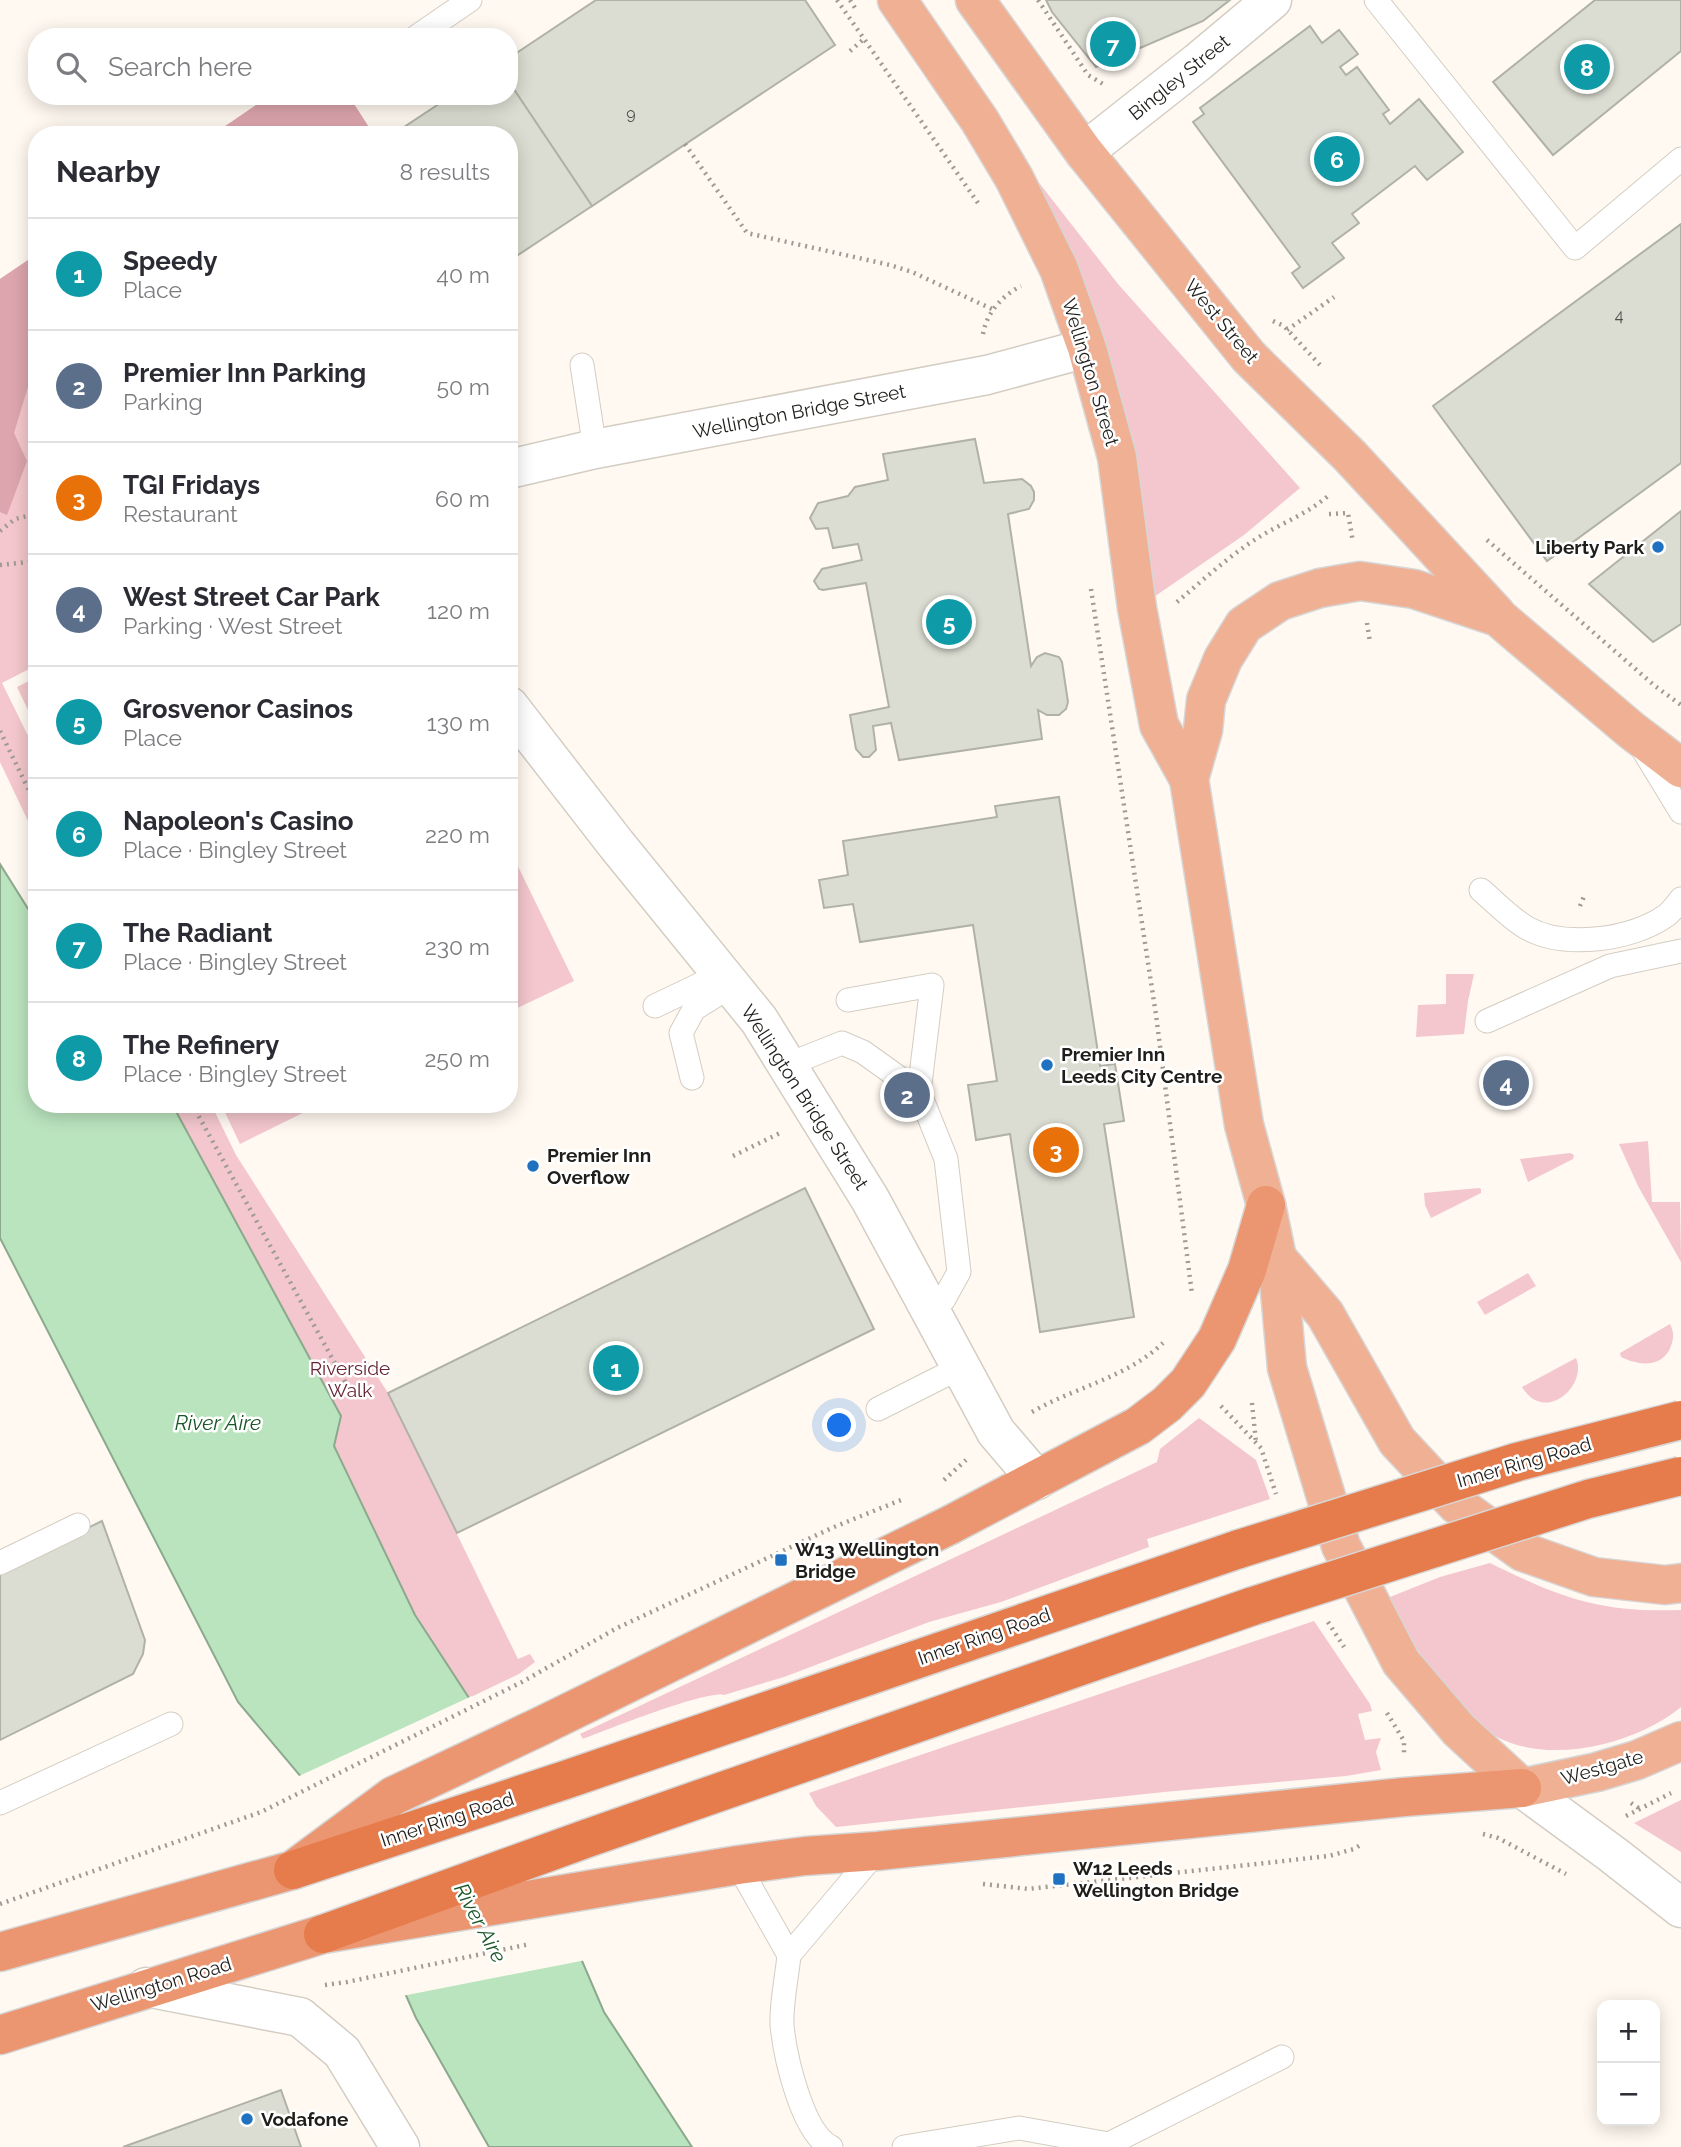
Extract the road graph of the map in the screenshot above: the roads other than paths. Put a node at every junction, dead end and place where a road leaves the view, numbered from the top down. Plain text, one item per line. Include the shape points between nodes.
1 (470, 0) edge
2 (897, 0) edge
3 (975, 0) edge
4 (1272, 0) edge
5 (1376, 0) edge
6 (429, 28) edge
7 (1084, 152) junction
8 (1681, 159) edge
9 (1087, 348) junction
10 (582, 365) dead end
11 (595, 449) junction
12 (518, 466) edge
13 (1498, 617) junction
14 (518, 718) edge
15 (1631, 730) junction
16 (1681, 767) edge
17 (1189, 779) junction
18 (1681, 812) edge
19 (1481, 890) dead end
20 (1681, 899) edge
21 (1681, 951) edge
22 (726, 980) junction
23 (848, 1000) dead end
24 (655, 1006) dead end
25 (1487, 1021) dead end
26 (787, 1065) junction
27 (692, 1078) dead end
28 (919, 1092) junction
29 (1266, 1205) junction
30 (1277, 1258) junction
31 (931, 1314) junction
32 (961, 1367) junction
33 (878, 1409) dead end
34 (1681, 1420) edge
35 (1681, 1476) edge
36 (1037, 1479) junction
37 (78, 1525) dead end
38 (0, 1563) edge
39 (1681, 1583) edge
40 (171, 1724) dead end
41 (1681, 1741) edge
42 (1522, 1788) junction
43 (0, 1803) edge
44 (877, 1852) junction
45 (738, 1866) junction
46 (293, 1870) junction
47 (1681, 1908) edge
48 (323, 1934) junction
49 (0, 1952) edge
50 (789, 1955) junction
51 (146, 1987) junction
52 (0, 2035) edge
53 (1282, 2057) dead end
54 (1111, 2146) edge
55 (400, 2147) edge
56 (831, 2147) edge
57 (904, 2147) edge

1 - 6 lane
2 - 9 main road, Wellington Street via 1014,178 1059,269
3 - 7 main road, West Street
4 - 7 street, Bingley Street
5 - 8 lane via 1575,248
7 - 13 main road, West Street via 1249,356 1360,467
9 - 11 street, Wellington Bridge Street via 987,375
9 - 17 main road, Wellington Street via 1117,457 1137,608 1159,725
10 - 11 lane
11 - 12 street, Wellington Bridge Street
13 - 15 main road
13 - 17 main road via 1414,589 1360,581 1280,601 1244,625 1223,659 1206,700
14 - 22 street, Wellington Bridge Street
15 - 16 main road
15 - 18 lane
17 - 29 main road via 1244,1125
19 - 20 lane via 1528,929 1565,940 1627,933 1668,915
21 - 25 lane via 1610,965
22 - 24 lane
22 - 26 street, Wellington Bridge Street via 760,1020
22 - 27 lane via 694,1009 681,1033
23 - 28 lane via 932,985
26 - 28 lane via 842,1043 863,1052
26 - 31 street, Wellington Bridge Street via 870,1199
28 - 31 lane via 946,1158 959,1272
29 - 30 main road
29 - 36 highway via 1247,1270 1224,1324 1188,1383 1138,1426
30 - 39 main road via 1325,1314 1397,1441 1456,1504 1523,1552 1594,1577
30 - 42 main road via 1287,1368 1341,1546 1401,1662 1459,1730
31 - 32 street, Wellington Bridge Street
32 - 33 lane
32 - 36 street, Wellington Bridge Street via 996,1432
34 - 46 highway, Inner Ring Road, bridge via 1517,1462 1239,1549
35 - 48 highway, bridge via 1588,1499 1253,1606
36 - 46 highway via 393,1796
37 - 38 lane
40 - 43 lane
41 - 42 main road, Westgate via 1597,1772
42 - 44 highway, Wellington Road
42 - 47 street
44 - 45 highway, Wellington Road
44 - 50 lane
45 - 48 highway, Wellington Road
45 - 50 lane
46 - 49 highway
48 - 51 highway, Wellington Road
50 - 56 lane via 782,2024 796,2096 822,2143
51 - 52 highway, Wellington Road
51 - 55 street via 299,2017 342,2052
53 - 54 lane
54 - 57 lane via 1019,2128

